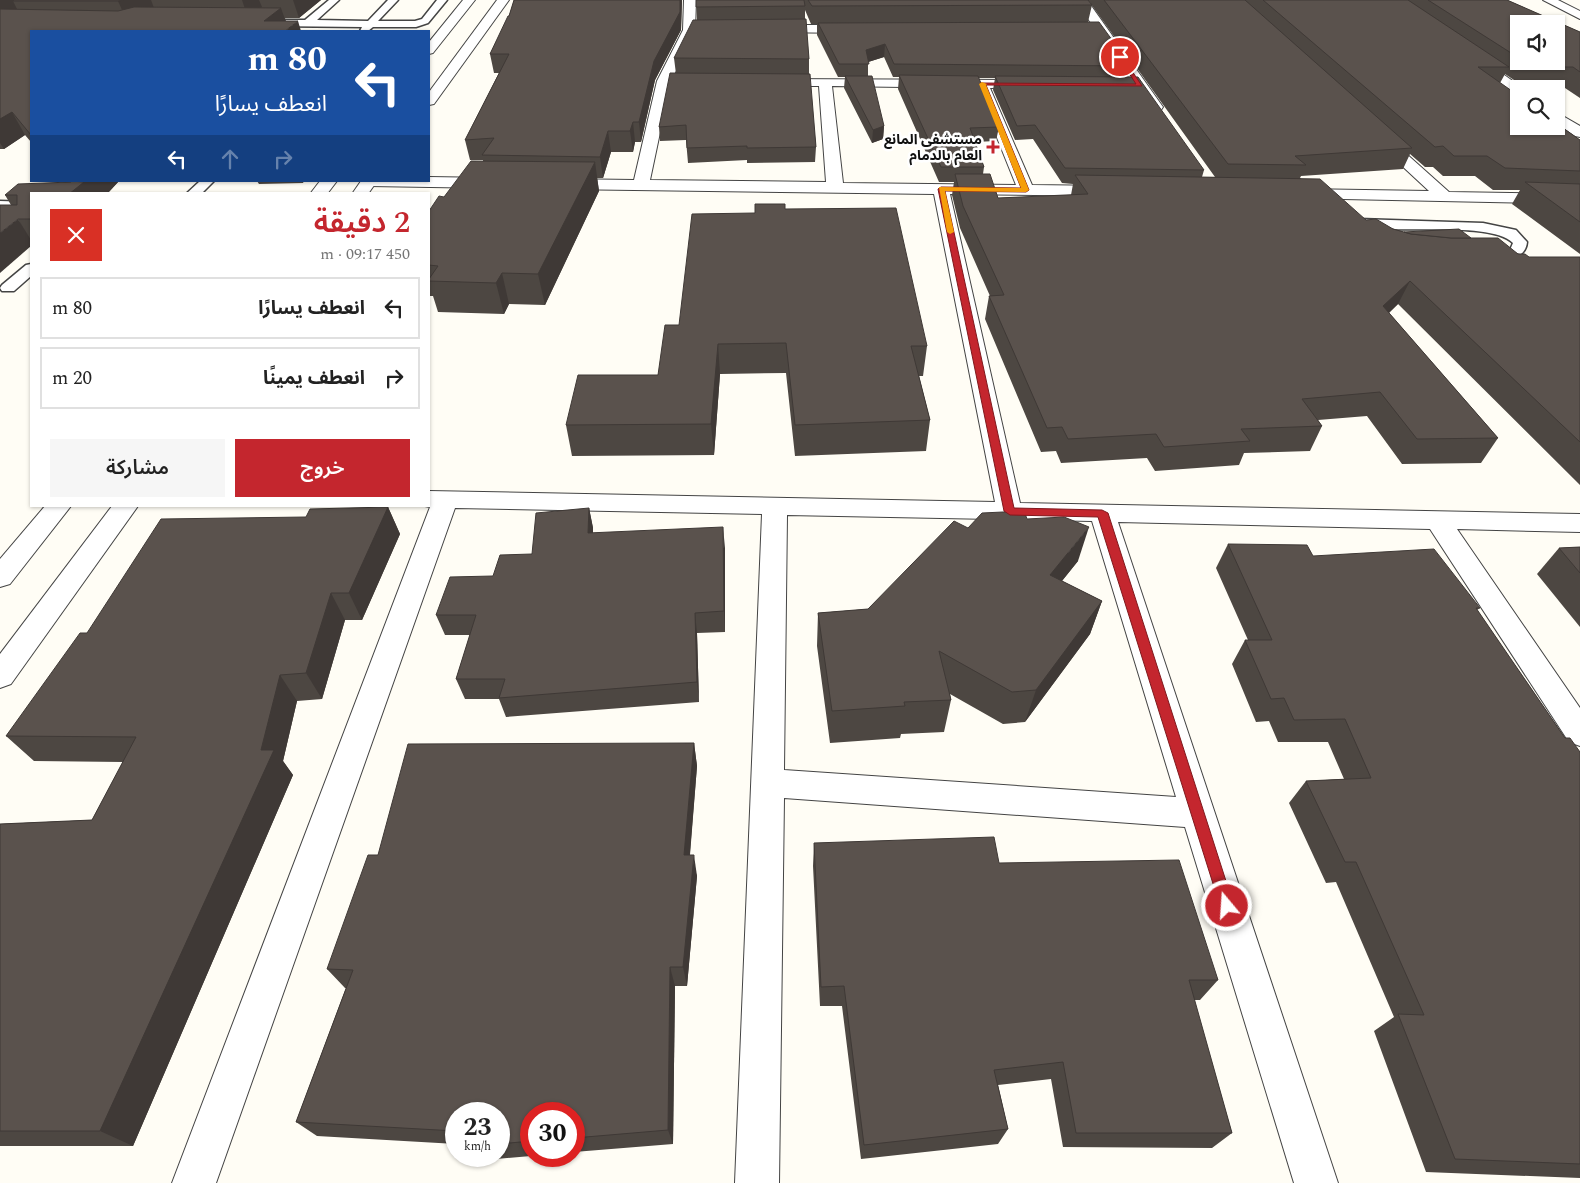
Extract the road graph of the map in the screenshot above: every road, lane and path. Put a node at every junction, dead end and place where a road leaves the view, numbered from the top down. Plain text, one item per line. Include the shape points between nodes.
1 (334, 0) edge
2 (393, 0) edge
3 (442, 0) edge
4 (469, 0) edge
5 (502, 0) edge
6 (690, 0) edge
7 (1081, 0) edge
8 (1549, 0) edge
9 (1580, 16) edge
10 (260, 23) edge
11 (308, 24) junction
12 (367, 28) edge
13 (758, 29) edge
14 (865, 29) edge
15 (430, 49) edge
16 (1462, 52) edge
17 (664, 81) junction
18 (721, 81) edge
19 (759, 82) edge
20 (825, 82) junction
21 (982, 84) junction
22 (1041, 84) edge
23 (1120, 85) edge
24 (1140, 85) junction
25 (1510, 85) edge
26 (430, 99) edge
27 (1162, 116) edge
28 (1565, 122) edge
29 (1369, 128) edge
30 (1580, 133) edge
31 (207, 182) edge
32 (328, 182) edge
33 (430, 182) edge
34 (505, 183) edge
35 (544, 184) edge
36 (641, 185) junction
37 (835, 188) junction
38 (941, 189) junction
39 (1026, 190) junction
40 (1126, 191) edge
41 (195, 192) edge
42 (320, 192) edge
43 (1284, 193) edge
44 (1332, 194) junction
45 (1442, 196) junction
46 (1580, 199) edge
47 (0, 205) edge
48 (30, 206) edge
49 (1353, 216) junction
50 (1375, 240) edge
51 (1476, 254) edge
52 (30, 269) edge
53 (8, 288) dead end
54 (437, 500) edge
55 (775, 506) junction
56 (58, 507) edge
57 (125, 507) edge
58 (1010, 511) junction
59 (1102, 513) junction
60 (1437, 520) junction
61 (1580, 523) edge
62 (0, 577) edge
63 (0, 676) edge
64 (1580, 733) edge
65 (768, 783) junction
66 (1198, 813) junction
67 (194, 1183) edge
68 (757, 1183) edge
69 (1316, 1183) edge

1 - 11 lane
2 - 12 lane
3 - 12 lane via 420,24
4 - 15 street
5 - 26 street
6 - 17 street via 694,30
7 - 24 street via 1095,28
8 - 9 street
10 - 11 lane
11 - 12 lane
13 - 14 street
16 - 25 street
17 - 18 street
17 - 36 street
19 - 20 street
20 - 21 street
20 - 37 street
21 - 22 street
21 - 39 street
23 - 24 street
24 - 27 street
28 - 30 street
29 - 45 street
31 - 41 lane
32 - 42 street
33 - 34 street
35 - 36 street
36 - 37 street
37 - 38 street
38 - 39 street
38 - 58 street
39 - 40 street
43 - 44 street
44 - 45 street
44 - 49 lane
45 - 46 street
47 - 48 lane
49 - 50 lane
49 - 51 lane via 1484,227 1511,234 1520,242 1520,249 1514,254
52 - 53 lane
54 - 55 street
54 - 67 street
55 - 58 street
55 - 65 street
56 - 62 street
57 - 63 street
58 - 59 street
59 - 60 street
59 - 66 street
60 - 61 street
60 - 64 street
65 - 66 street
65 - 68 street
66 - 69 street

